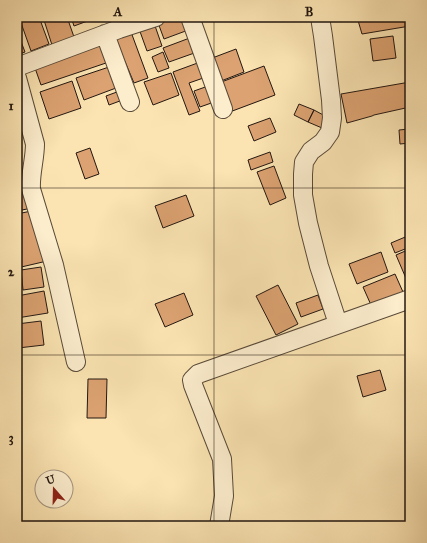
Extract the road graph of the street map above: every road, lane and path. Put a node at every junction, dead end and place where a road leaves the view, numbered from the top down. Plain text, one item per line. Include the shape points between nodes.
1 (156, 17) edge
2 (190, 17) edge
3 (320, 17) edge
4 (105, 34) junction
5 (17, 67) edge
6 (17, 78) edge
7 (130, 102) dead end
8 (223, 109) dead end
9 (410, 299) edge
10 (338, 324) junction
11 (76, 362) dead end
12 (219, 526) edge

1 - 4 street
2 - 8 street
3 - 10 street via 332,100 332,118 330,132 304,162 303,195 319,266
4 - 5 street
4 - 7 street
6 - 11 street via 35,144 31,189 54,265
9 - 10 street
10 - 12 street via 198,374 192,380 222,460 224,496

